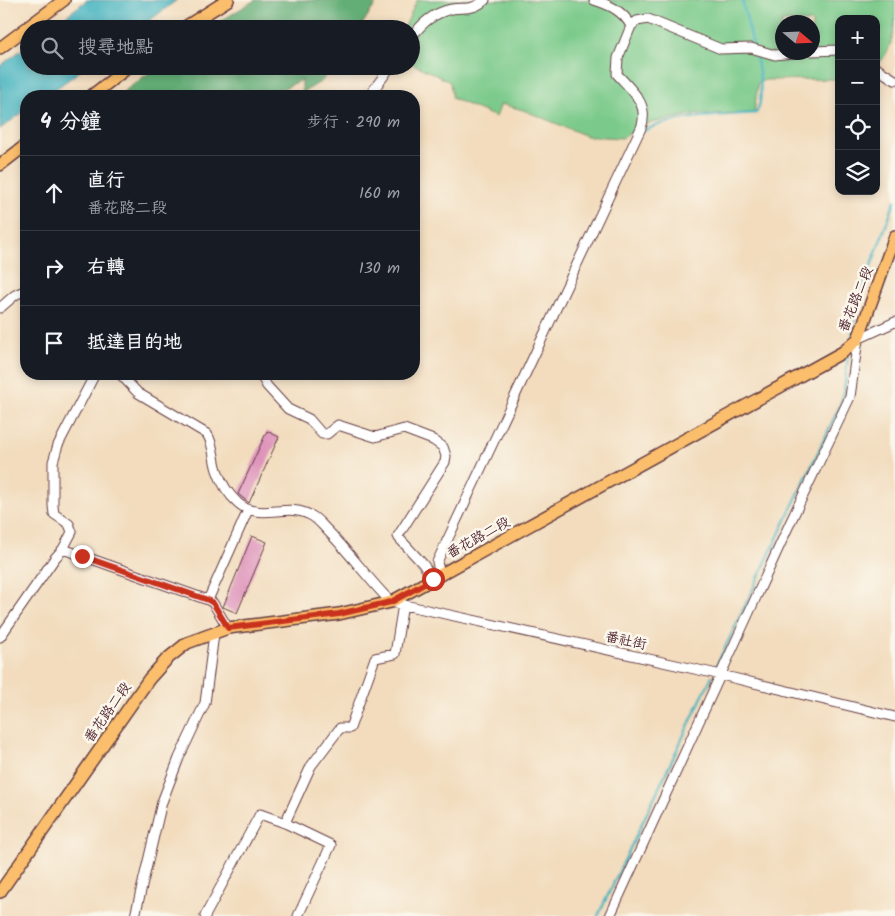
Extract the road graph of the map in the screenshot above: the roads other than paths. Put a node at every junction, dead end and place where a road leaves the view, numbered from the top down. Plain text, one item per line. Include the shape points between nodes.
1 (64, 0) edge
2 (228, 0) edge
3 (484, 0) edge
4 (594, 0) edge
5 (37, 20) edge
6 (196, 20) edge
7 (420, 26) edge
8 (631, 26) junction
9 (20, 33) edge
10 (0, 48) edge
11 (835, 50) edge
12 (820, 51) edge
13 (775, 55) edge
14 (880, 71) edge
15 (118, 75) edge
16 (384, 75) edge
17 (895, 80) edge
18 (98, 90) edge
19 (373, 90) edge
20 (20, 150) edge
21 (0, 165) edge
22 (895, 236) edge
23 (20, 293) edge
24 (0, 308) edge
25 (895, 322) edge
26 (858, 339) junction
27 (92, 380) edge
28 (126, 380) edge
29 (264, 380) edge
30 (248, 510) junction
31 (63, 549) junction
32 (437, 577) junction
33 (208, 600) junction
34 (391, 602) junction
35 (403, 604) junction
36 (228, 628) junction
37 (214, 634) junction
38 (0, 637) edge
39 (716, 674) junction
40 (895, 717) edge
41 (285, 823) junction
42 (0, 892) edge
43 (135, 916) edge
44 (205, 916) edge
45 (298, 916) edge
46 (610, 916) edge

1 - 5 main road
2 - 6 main road
3 - 7 street via 468,9 452,9 428,18
4 - 8 street via 622,14
8 - 13 street via 648,19 721,49 756,49
8 - 32 street via 618,58 617,74 641,102 644,121 437,562
9 - 10 main road
11 - 12 street
14 - 17 street
15 - 18 main road
16 - 19 street
20 - 21 main road
22 - 26 main road, 番花路二段
23 - 24 street
25 - 26 street
26 - 32 main road, 番花路二段 via 843,352
26 - 39 street via 850,397
27 - 31 street via 58,445 53,462 54,514 69,524 72,532
28 - 30 street via 138,393 206,434 225,487
29 - 32 street via 288,409 308,419 322,434 327,434 338,424 375,437 404,429 443,447 444,462 398,536
30 - 33 street
30 - 34 street via 258,513 300,510 313,516
31 - 33 street
31 - 38 street
32 - 34 main road, 番花路二段
33 - 36 street
34 - 35 street, 番社街
34 - 36 main road, 番花路二段 via 339,614
35 - 39 street, 番社街
35 - 41 street via 395,654 375,658 350,728 340,728 311,766
36 - 37 main road, 番花路二段
37 - 42 main road, 番花路二段 via 187,643 149,679
37 - 43 street via 205,703 162,802
39 - 40 street, 番社街
39 - 46 street
41 - 44 street via 260,814
41 - 45 street via 331,845

